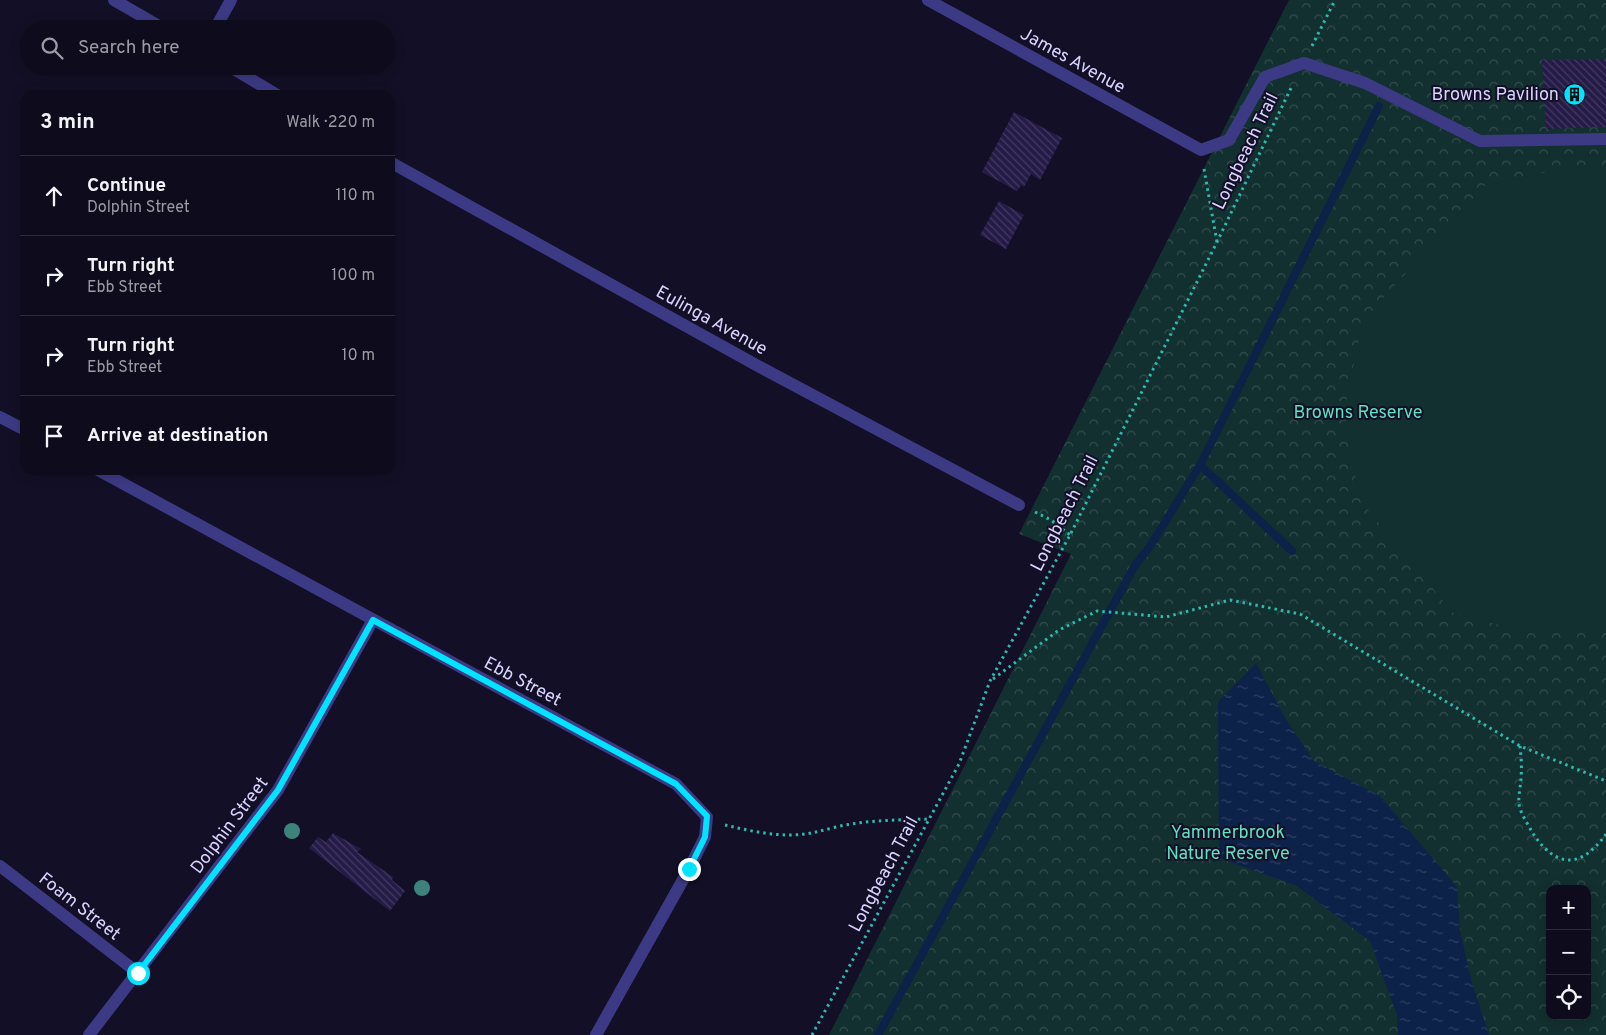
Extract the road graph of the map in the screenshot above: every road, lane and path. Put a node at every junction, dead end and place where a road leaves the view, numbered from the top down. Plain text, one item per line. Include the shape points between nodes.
1 (114, 0) edge
2 (231, 0) edge
3 (928, 0) edge
4 (1335, 0) edge
5 (148, 20) edge
6 (220, 20) edge
7 (1298, 64) junction
8 (244, 75) edge
9 (269, 90) edge
10 (1606, 139) edge
11 (1201, 150) junction
12 (395, 165) edge
13 (1217, 242) junction
14 (0, 417) edge
15 (20, 427) edge
16 (107, 475) edge
17 (1019, 505) joint
18 (1070, 535) junction
19 (373, 620) junction
20 (990, 681) junction
21 (1520, 746) junction
22 (1606, 781) edge
23 (707, 816) junction
24 (929, 819) junction
25 (1606, 834) edge
26 (0, 866) edge
27 (138, 973) junction
28 (89, 1035) edge
29 (596, 1035) edge
30 (812, 1035) edge

1 - 5 street
2 - 6 street
3 - 11 street, James Avenue
4 - 7 path, Longbeach Trail
7 - 10 street via 1365,83 1480,141
7 - 11 street via 1265,77 1229,140
7 - 13 path, Longbeach Trail
8 - 9 street
11 - 13 path
12 - 17 street, Eulinga Avenue via 749,361
13 - 18 path, Longbeach Trail
14 - 15 street
16 - 19 street, Ebb Street
17 - 18 path via 1051,520
18 - 20 path, Longbeach Trail
19 - 23 street, Ebb Street via 676,784
19 - 27 street, Dolphin Street via 278,790
20 - 21 path via 1059,630 1098,611 1166,617 1230,600 1300,614
20 - 24 path, Longbeach Trail via 958,764
21 - 22 path
21 - 25 path via 1522,777 1519,805 1540,845 1563,861 1572,861 1585,857
23 - 24 path via 720,824 790,835 861,824
23 - 29 street via 705,837 697,853
24 - 30 path, Longbeach Trail
26 - 27 street, Foam Street
27 - 28 street, Dolphin Street

